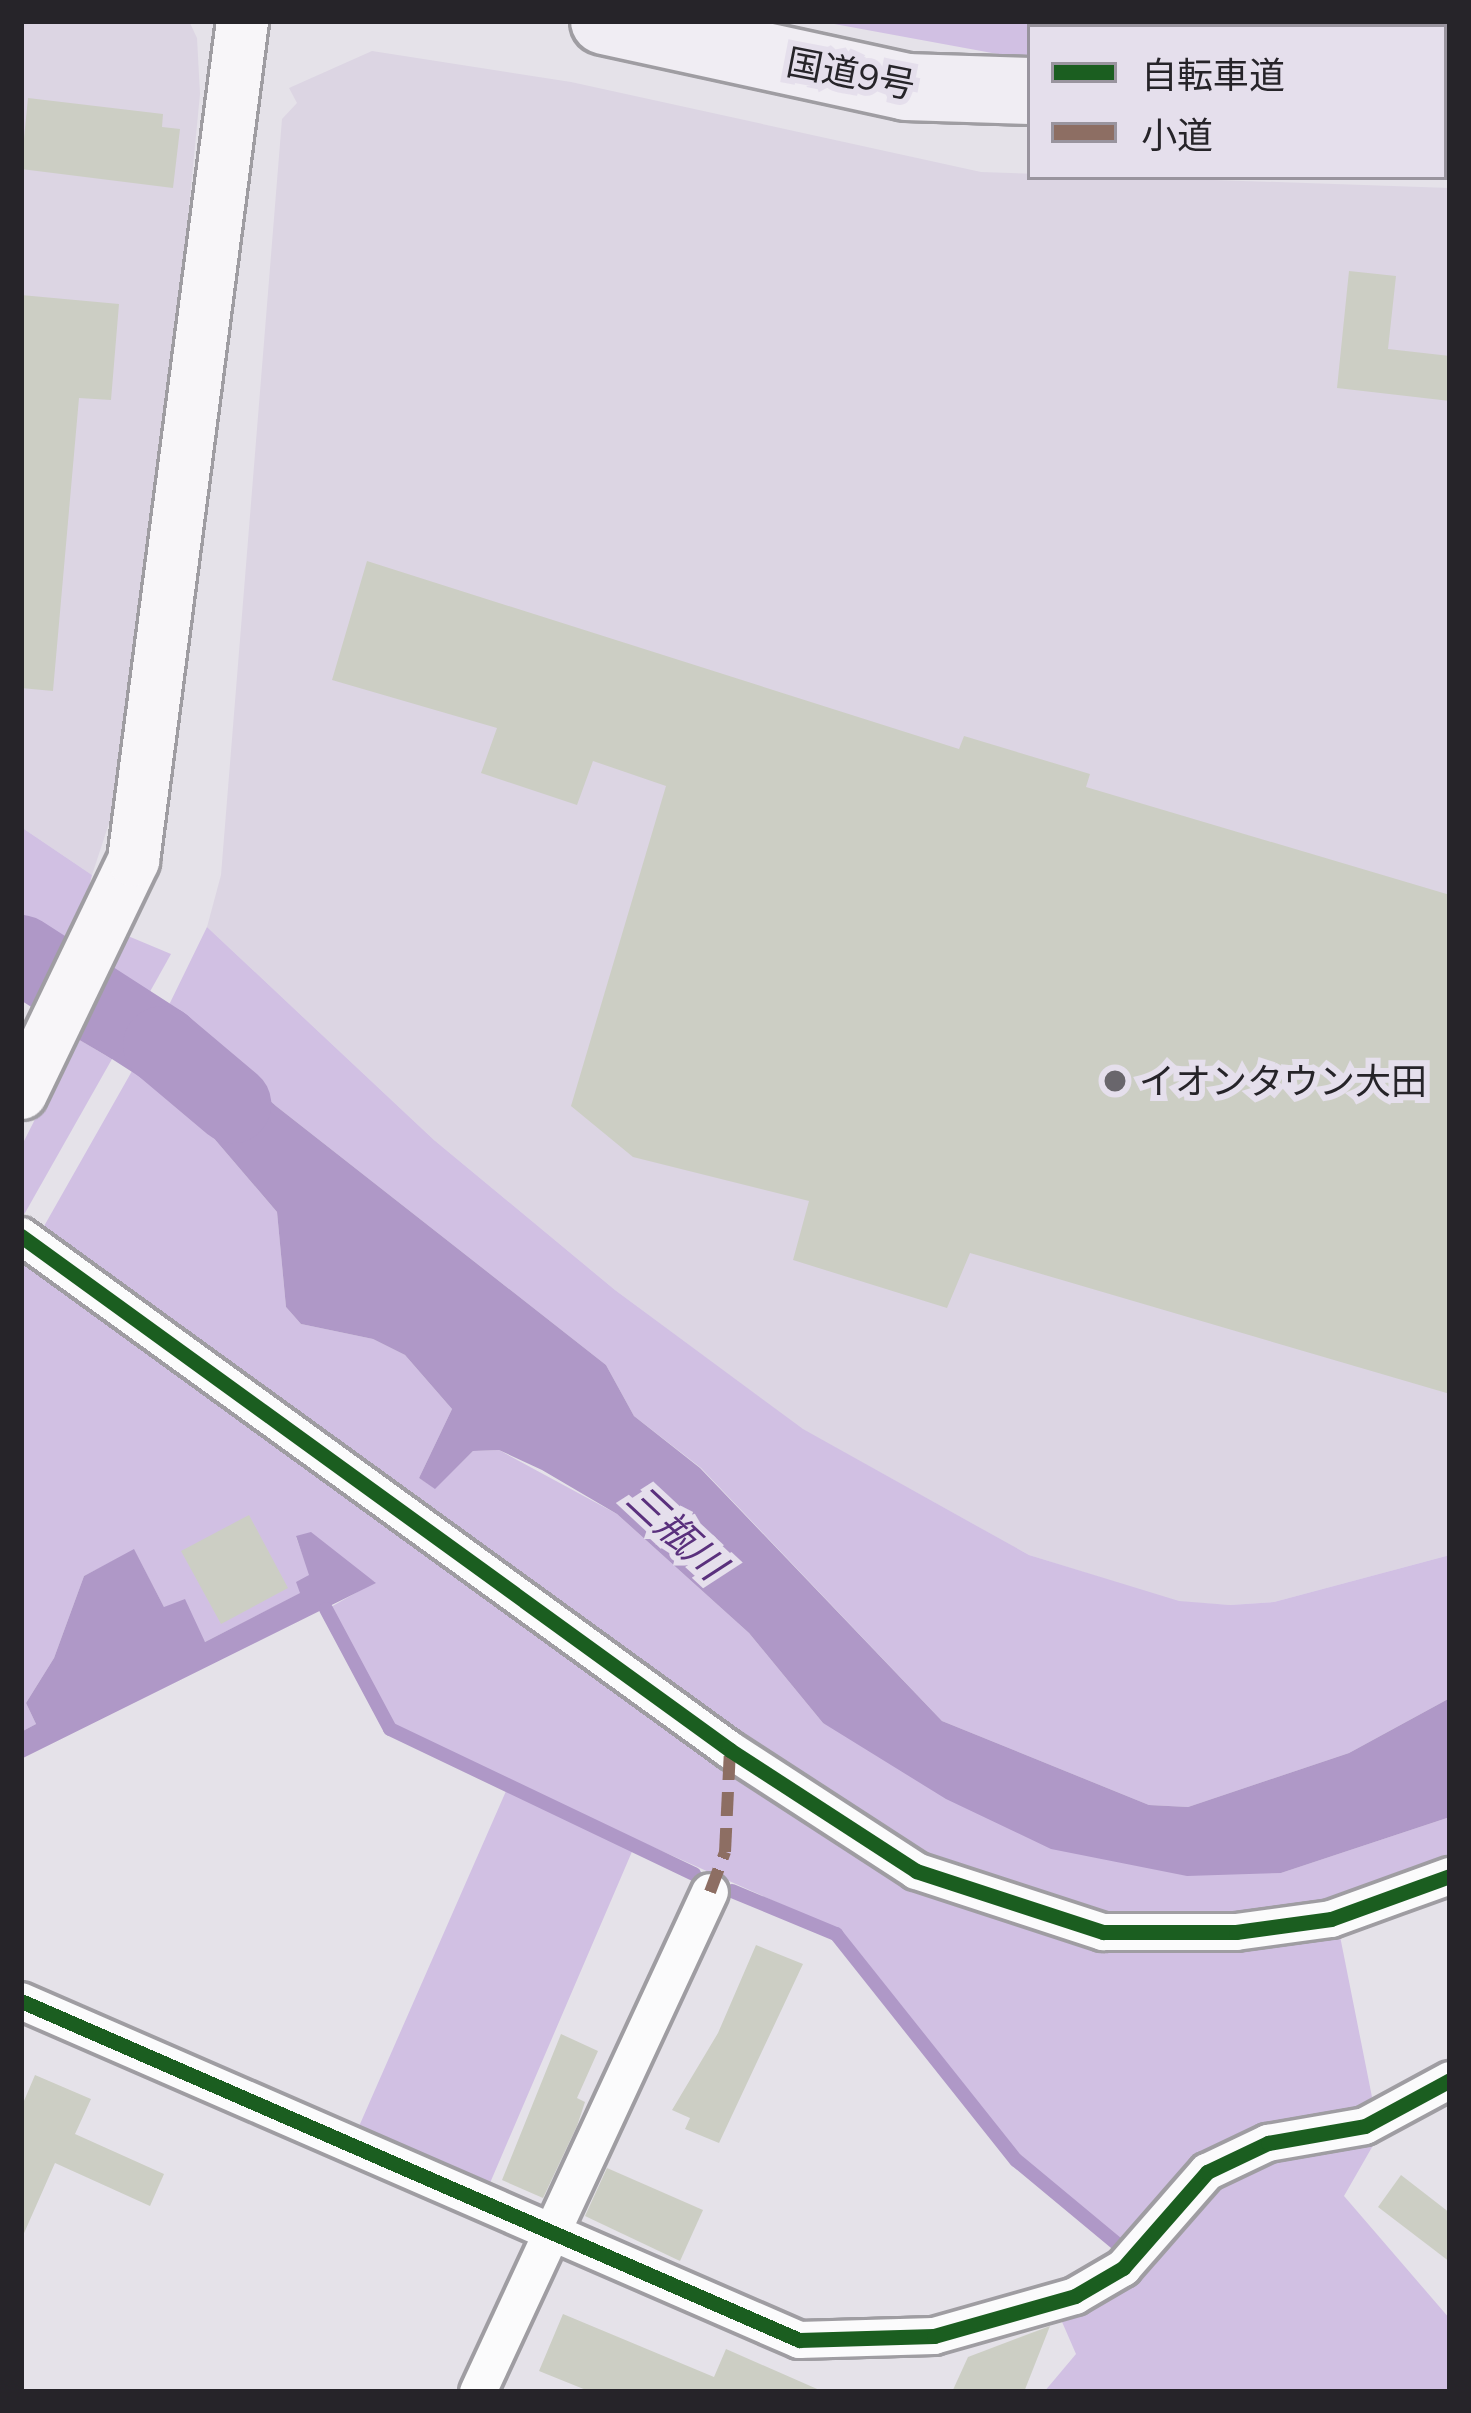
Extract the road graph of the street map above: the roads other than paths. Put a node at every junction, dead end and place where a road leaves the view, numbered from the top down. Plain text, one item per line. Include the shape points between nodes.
1 (242, 21) edge
2 (604, 21) edge
3 (670, 28) edge
4 (1027, 91) edge
5 (21, 1094) edge
6 (21, 1236) edge
7 (1450, 1876) edge
8 (710, 1892) dead end
9 (21, 2001) edge
10 (1450, 2080) edge
11 (550, 2238) junction
12 (478, 2392) edge

1 - 5 street via 133,860
2 - 3 highway, 国道9号
3 - 4 highway, 国道9号 via 906,87
6 - 7 street via 739,1757 916,1871 1103,1932 1236,1932 1331,1919
8 - 11 street
9 - 11 street
10 - 11 street via 1365,2126 1268,2144 1207,2172 1124,2268 1075,2296 934,2336 799,2340
11 - 12 street

